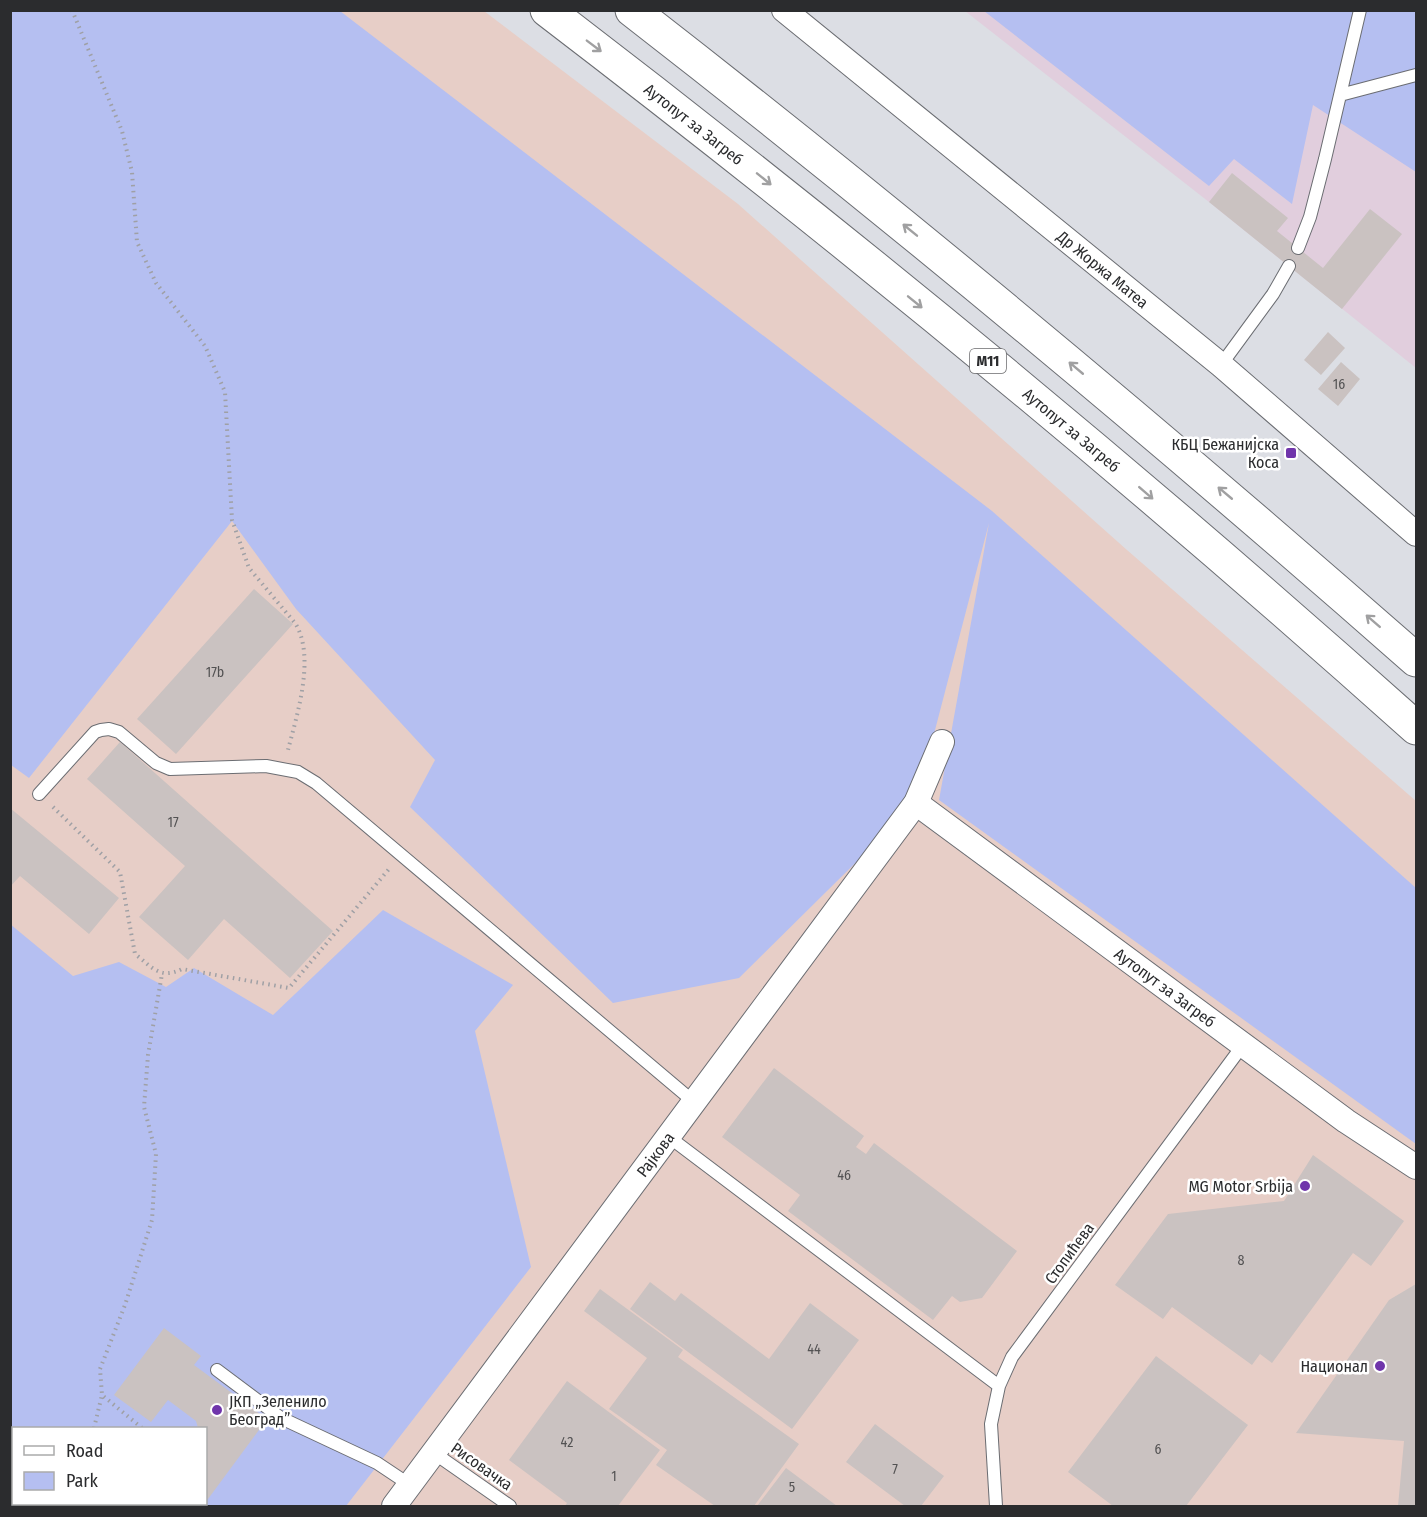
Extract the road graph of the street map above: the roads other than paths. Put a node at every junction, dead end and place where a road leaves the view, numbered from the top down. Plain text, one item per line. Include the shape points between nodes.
1 (547, 10) edge
2 (632, 10) edge
3 (784, 10) edge
4 (1360, 10) edge
5 (1416, 75) edge
6 (1340, 95) junction
7 (1298, 248) dead end
8 (1289, 266) dead end
9 (1221, 365) junction
10 (1416, 534) edge
11 (1416, 660) edge
12 (1416, 728) edge
13 (942, 742) dead end
14 (39, 794) road end
15 (916, 803) junction
16 (1243, 1045) junction
17 (694, 1102) junction
18 (669, 1137) junction
19 (1416, 1167) edge
20 (217, 1370) dead end
21 (999, 1386) junction
22 (434, 1453) junction
23 (410, 1485) junction
24 (394, 1506) edge
25 (510, 1506) edge
26 (996, 1506) edge

1 -> 12 highway, Аутопут за Загреб / M11 via 683,114 1098,452
11 -> 2 highway via 1036,334
3 - 9 street, Др Жоржа Матеа
4 - 6 lane
5 - 6 lane
6 - 7 lane via 1310,217
8 - 9 lane
9 - 10 street, Др Жоржа Матеа
13 - 15 street, Рајкова
14 - 17 lane via 95,732 109,729 170,769 267,766 298,772 316,783
15 - 16 street, Аутопут за Загреб
15 - 17 street, Рајкова
16 - 19 street, Аутопут за Загреб
16 - 21 lane, Стопићева via 1012,1357
17 - 18 street, Рајкова
18 - 21 lane
18 - 22 street, Рајкова
20 - 23 lane via 280,1418 377,1463
21 - 26 lane, Стопићева via 992,1424
22 - 23 street, Рајкова
22 - 25 lane, Рисовачка
23 - 24 street, Рајкова

